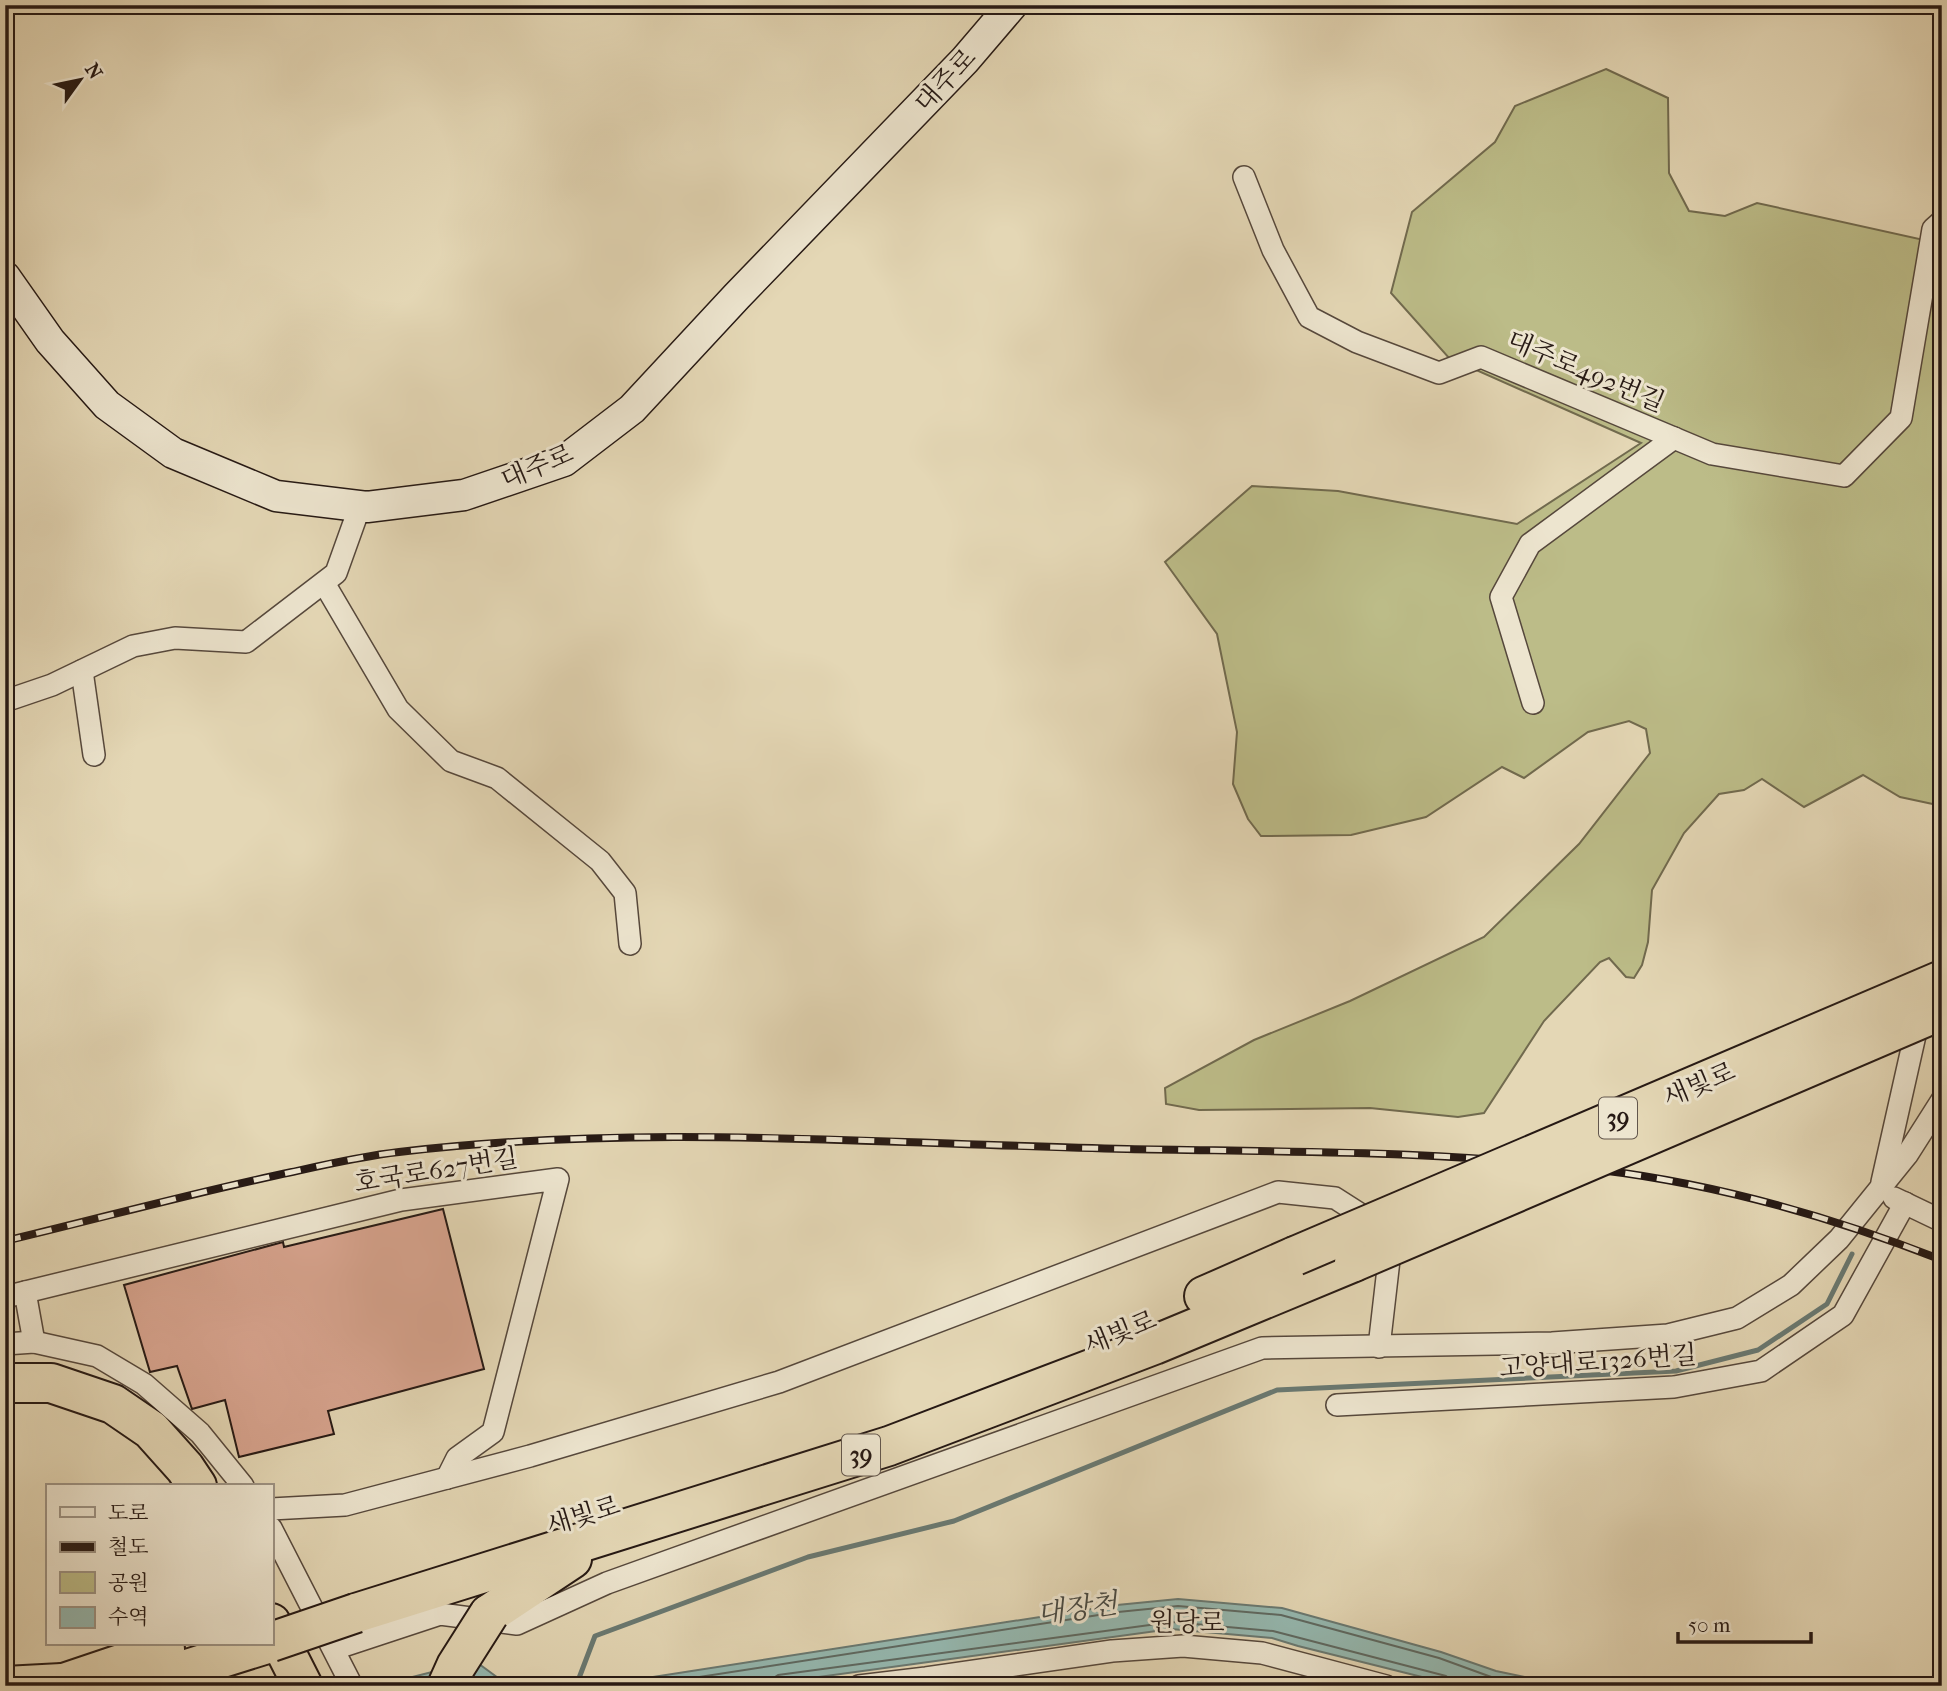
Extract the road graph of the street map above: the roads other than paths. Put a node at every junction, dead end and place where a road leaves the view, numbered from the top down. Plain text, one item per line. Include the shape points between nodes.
1 (1012, 5) edge
2 (1244, 177) dead end
3 (1942, 221) edge
4 (5, 277) edge
5 (1674, 438) junction
6 (360, 506) junction
7 (324, 583) junction
8 (82, 671) junction
9 (5, 701) edge
10 (1533, 703) dead end
11 (94, 755) dead end
12 (630, 944) dead end
13 (1942, 980) edge
14 (1942, 995) edge
15 (1942, 1010) edge
16 (1942, 1100) edge
17 (1880, 1191) junction
18 (1905, 1203) junction
19 (1942, 1221) edge
20 (15, 1295) edge
21 (34, 1342) junction
22 (5, 1344) edge
23 (1379, 1347) junction
24 (5, 1383) edge
25 (5, 1396) edge
26 (1337, 1405) dead end
27 (447, 1478) junction
28 (180, 1484) edge
29 (196, 1484) edge
30 (241, 1484) edge
31 (273, 1509) edge
32 (621, 1529) junction
33 (273, 1532) edge
34 (350, 1602) junction
35 (273, 1614) edge
36 (175, 1646) edge
37 (334, 1649) junction
38 (271, 1650) edge
39 (349, 1679) edge
40 (58, 1685) edge
41 (5, 1686) edge
42 (133, 1686) edge
43 (303, 1686) edge
44 (447, 1686) edge
45 (859, 1686) edge
46 (1386, 1686) edge

1 - 6 street, 대주로 via 632,410 564,461 464,495
2 - 5 street, 대주로492번길 via 1273,250 1309,317 1357,342 1438,373 1481,357
3 - 5 street, 대주로492번길 via 1933,229 1901,418 1844,476 1712,454
4 - 6 street, 대주로 via 50,341 107,405 173,453 276,496
5 - 10 street, 대주로492번길 via 1530,544 1501,597
6 - 7 street via 336,573
7 - 8 street via 246,642 175,638 133,646
7 - 12 street via 398,709 451,761 497,778 600,861 625,893
8 - 9 street
8 - 11 street
13 - 34 highway, 새빛로 / 39, bridge via 1139,1325 883,1421
14 - 17 street via 1918,1022
15 - 32 highway, 새빛로 / 39, bridge via 1154,1345 889,1446
16 - 17 street, 고양대로1326번길
17 - 18 street
17 - 23 street, 고양대로1326번길 via 1839,1239 1791,1284 1737,1318 1656,1336
18 - 19 street
18 - 26 street, 고양대로1326번길 via 1843,1315 1761,1371 1674,1387
20 - 21 street
20 - 27 street, 호국로627번길 via 401,1200 558,1180 493,1432 457,1458
21 - 22 street
21 - 30 street via 97,1356 144,1384 200,1433
23 - 27 street via 1389,1261 1371,1222 1335,1198 1278,1192 779,1382
23 - 37 street, 고양대로1326번길 via 1262,1348 607,1583 517,1624 440,1614
24 - 29 highway via 51,1383 113,1405 151,1430
25 - 28 highway via 49,1398 102,1417 136,1437
27 - 31 street via 345,1505
32 - 34 highway, 새빛로 / 39
32 - 44 highway, bridge via 489,1614
33 - 37 street
34 - 35 highway, 새빛로 / 39
34 - 38 highway, 새빛로 / 39, bridge
36 - 40 highway
37 - 39 street
38 - 42 highway, 새빛로 / 39
38 - 43 highway
40 - 41 highway
45 - 46 street, 원당로 via 1112,1651 1183,1646 1262,1653

